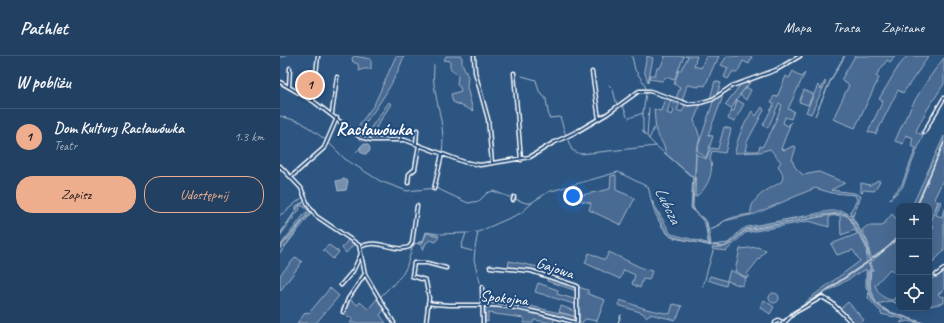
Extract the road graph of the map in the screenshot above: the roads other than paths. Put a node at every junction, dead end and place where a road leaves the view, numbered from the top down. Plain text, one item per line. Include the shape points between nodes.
1 (318, 56) edge
2 (474, 56) edge
3 (800, 56) edge
4 (290, 68) dead end
5 (592, 72) dead end
6 (514, 73) dead end
7 (337, 77) dead end
8 (280, 82) edge
9 (288, 87) junction
10 (944, 98) edge
11 (314, 101) junction
12 (332, 113) junction
13 (337, 118) junction
14 (599, 119) junction
15 (417, 130) dead end
16 (410, 131) dead end
17 (924, 132) dead end
18 (401, 140) junction
19 (416, 144) junction
20 (419, 145) junction
21 (442, 154) junction
22 (521, 160) junction
23 (492, 164) junction
24 (280, 166) edge
25 (291, 177) junction
26 (408, 183) dead end
27 (434, 189) dead end
28 (417, 206) dead end
29 (360, 247) junction
30 (361, 254) junction
31 (490, 267) dead end
32 (446, 268) dead end
33 (944, 269) edge
34 (365, 274) junction
35 (936, 275) dead end
36 (342, 285) dead end
37 (482, 287) dead end
38 (428, 303) junction
39 (483, 305) junction
40 (343, 312) dead end
41 (394, 323) edge
42 (426, 323) edge
43 (483, 323) edge
44 (577, 323) edge
45 (775, 323) edge
46 (784, 323) edge
47 (852, 323) edge

1 - 11 street
2 - 23 street via 475,72 488,119
3 - 14 street via 764,76 732,86 713,99 686,104 650,91 636,92
4 - 9 street
5 - 14 street
6 - 22 street
7 - 12 street
8 - 9 street
9 - 11 street
10 - 17 street
11 - 12 street
12 - 13 street
13 - 18 street via 364,139
13 - 25 street via 329,140 321,151
14 - 22 street via 533,156
15 - 19 street
16 - 18 street via 402,130
18 - 19 street
19 - 20 street
20 - 21 street
20 - 26 street via 415,169 409,174
21 - 23 street via 473,164
21 - 27 street
22 - 23 street
24 - 25 street
25 - 29 street via 301,188 316,216
28 - 29 street via 412,243 409,247 372,242
29 - 30 street
30 - 34 street
30 - 36 street via 353,271
31 - 44 street, Gajowa via 531,271 577,286
32 - 38 street via 427,263 414,263 412,276 426,280
33 - 35 street
34 - 40 street via 350,295
34 - 41 street
37 - 39 street
38 - 39 street, Spokojna via 446,306
38 - 42 street
39 - 43 street
39 - 44 street, Spokojna via 516,308
45 - 46 street via 778,320
46 - 47 street via 794,313 822,297 832,303

